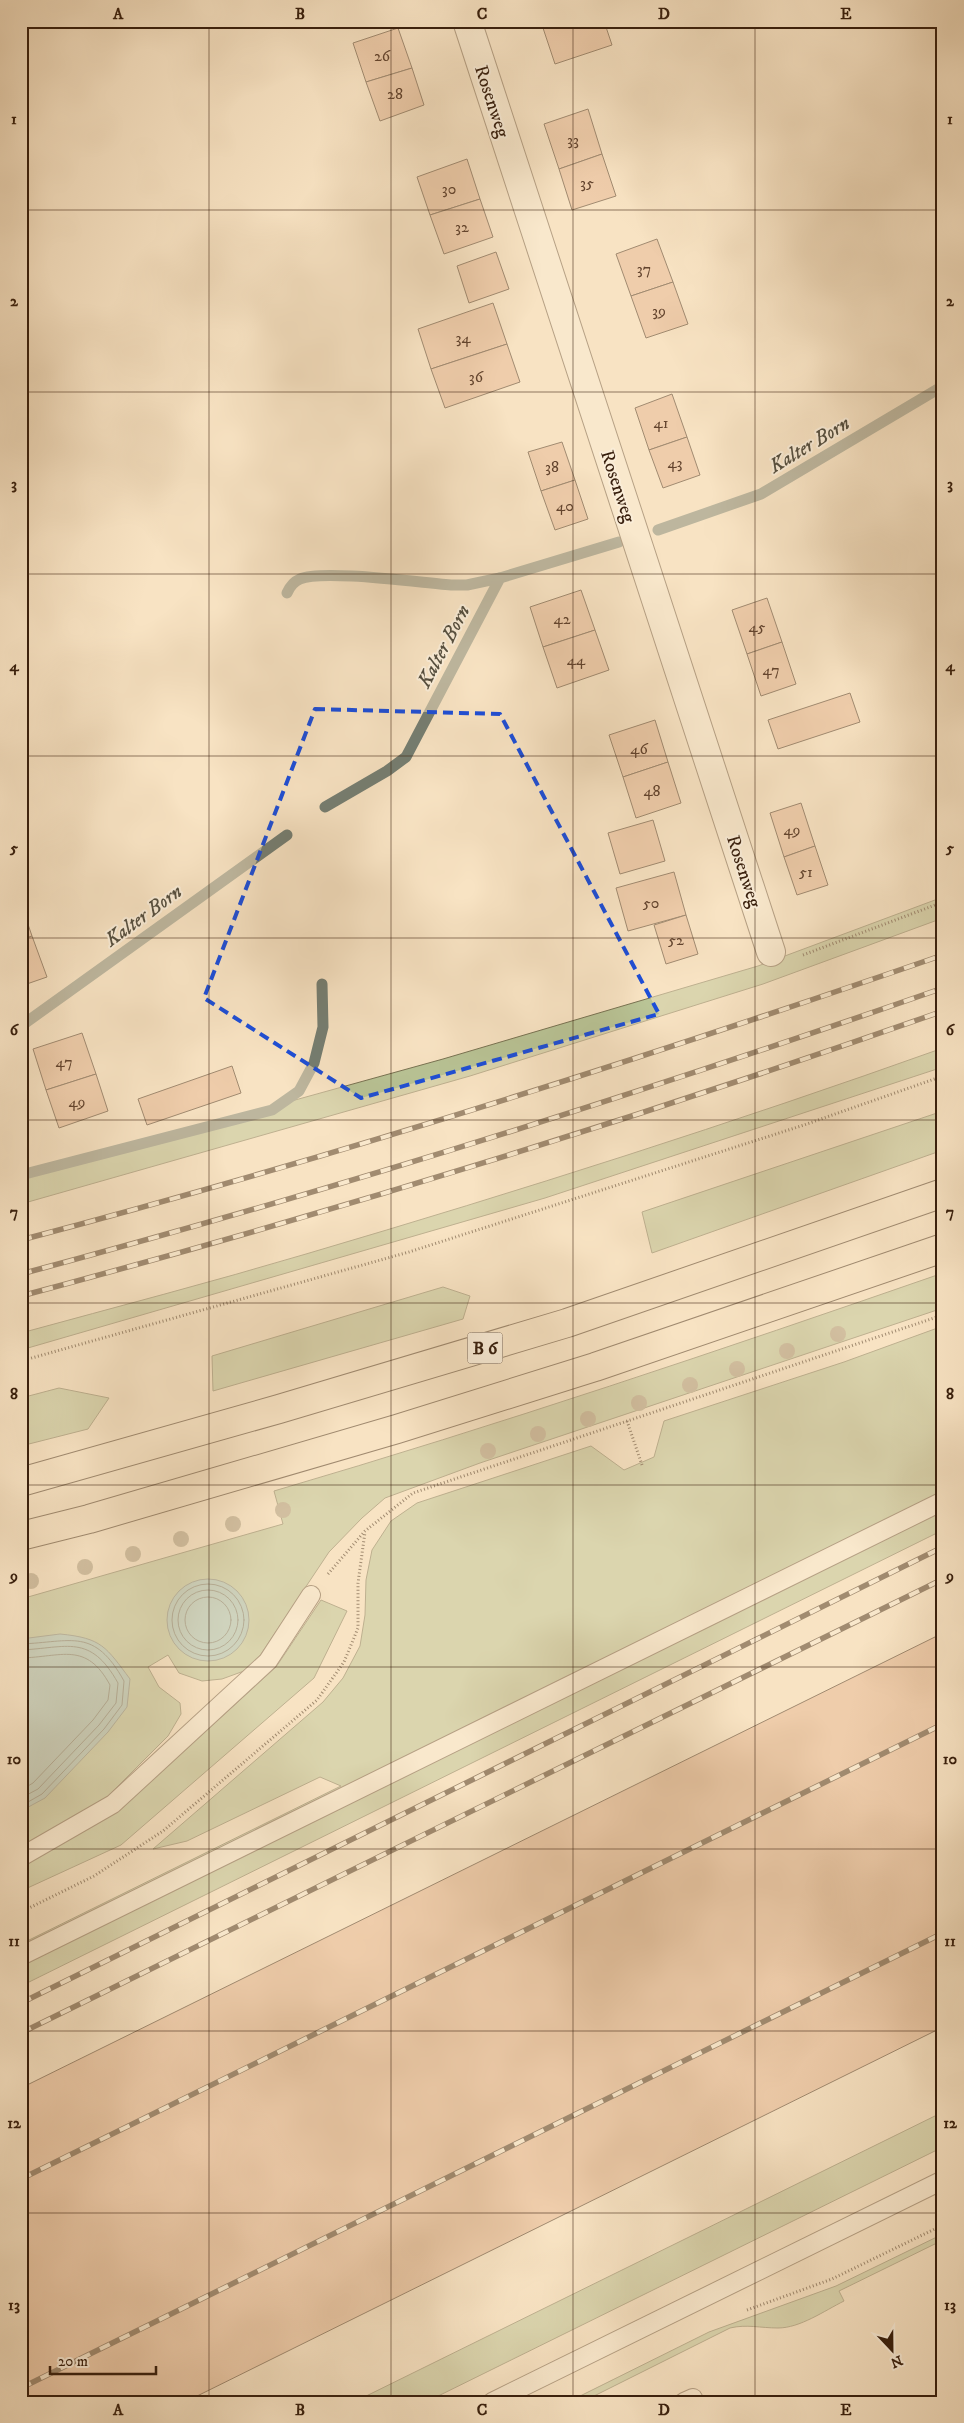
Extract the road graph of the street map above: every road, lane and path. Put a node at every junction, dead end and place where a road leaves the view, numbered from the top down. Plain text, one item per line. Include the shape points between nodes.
1 (467, 21) edge
2 (943, 902) edge
3 (771, 952) joint
4 (943, 1076) edge
5 (943, 1193) edge
6 (943, 1248) edge
7 (943, 1315) edge
8 (21, 1361) edge
9 (627, 1421) junction
10 (642, 1465) dead end
11 (21, 1482) edge
12 (943, 1501) edge
13 (365, 1531) junction
14 (21, 1536) edge
15 (311, 1595) joint
16 (21, 1857) edge
17 (21, 1912) edge
18 (21, 1956) edge
19 (943, 2180) edge
20 (943, 2225) edge
21 (742, 2312) dead end
22 (492, 2402) edge
23 (684, 2402) edge
24 (694, 2402) edge

1 - 3 street, Rosenweg
2 - 3 path via 779,964
4 - 8 path via 804,1125 409,1252
5 - 11 main road, B 6 via 567,1323
6 - 14 main road via 595,1367 416,1423 89,1520
7 - 9 path
9 - 10 path
9 - 13 path via 413,1493
12 - 18 lane
13 - 15 path
13 - 17 path via 358,1583 358,1628 344,1662 317,1700 163,1831 94,1876
15 - 16 lane via 268,1661 113,1804
19 - 22 lane
20 - 21 path via 832,2279
23 - 24 lane via 692,2398

